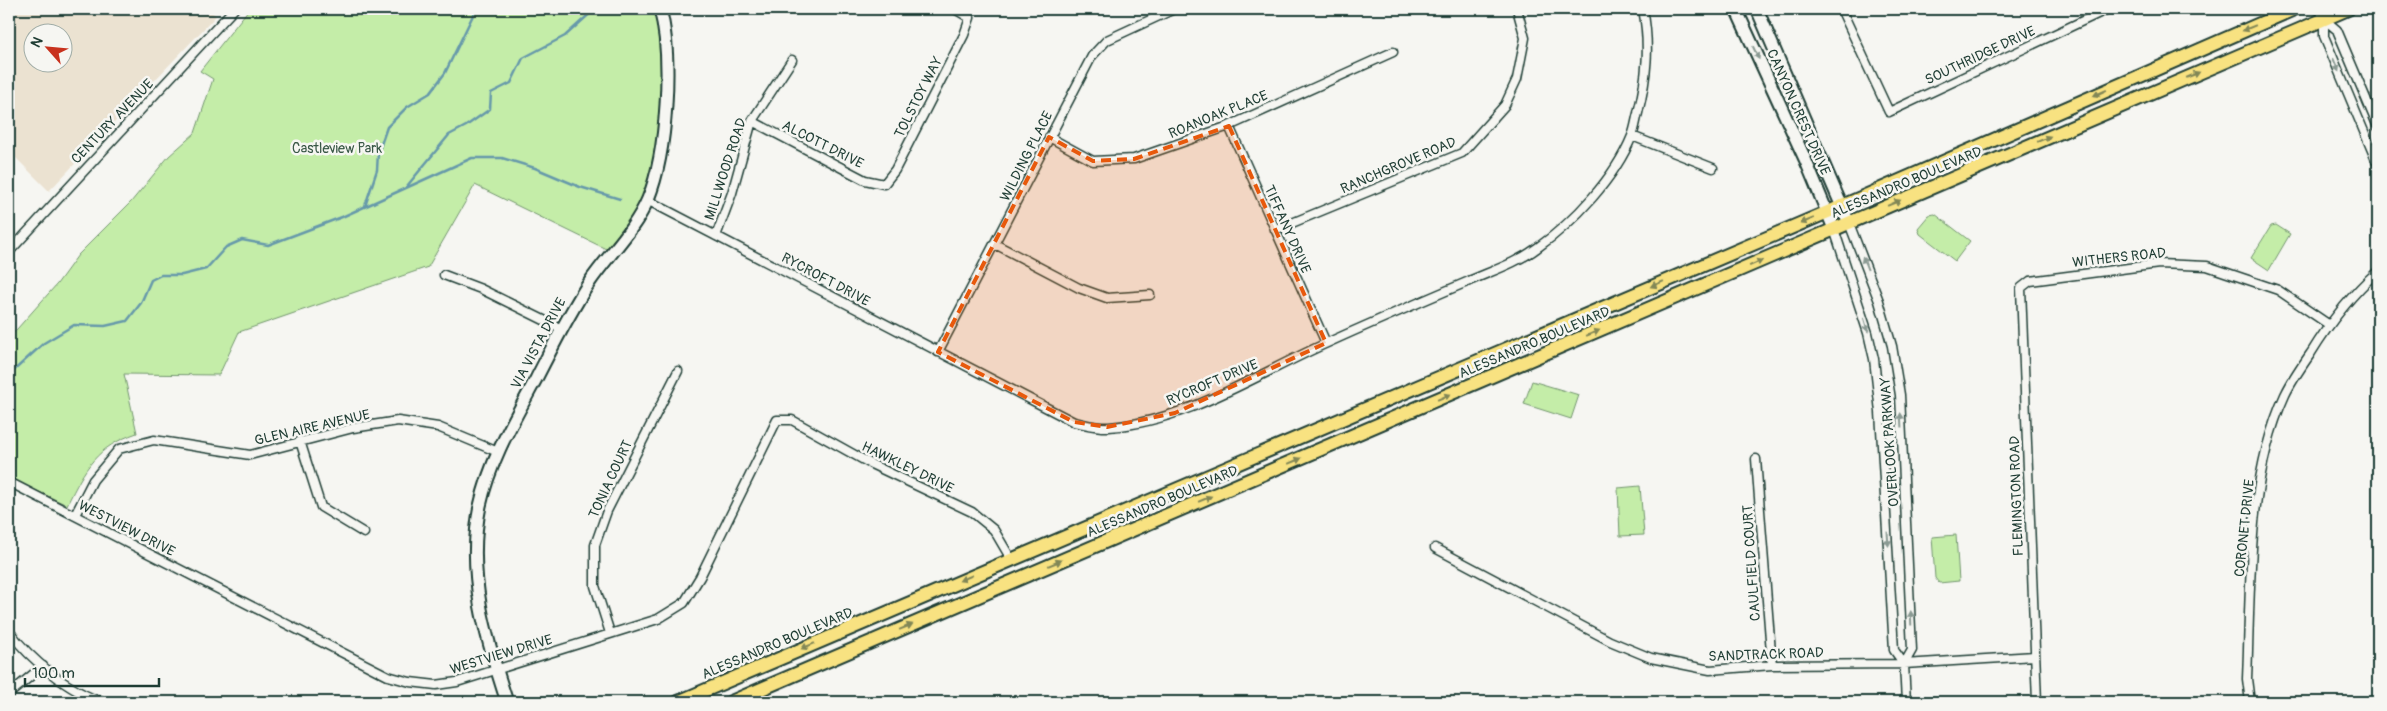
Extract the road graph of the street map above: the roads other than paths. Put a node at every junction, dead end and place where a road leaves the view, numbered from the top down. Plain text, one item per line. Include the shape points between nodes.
1 (660, 9) edge
2 (955, 9) edge
3 (1174, 9) edge
4 (1517, 9) edge
5 (1643, 9) edge
6 (1736, 9) edge
7 (1757, 9) edge
8 (1841, 9) edge
9 (2108, 9) edge
10 (2294, 9) edge
11 (2348, 9) edge
12 (231, 10) edge
13 (2322, 14) edge
14 (1393, 52) dead end
15 (792, 60) dead end
16 (752, 121) junction
17 (1229, 126) junction
18 (2378, 127) edge
19 (1632, 136) junction
20 (1049, 137) junction
21 (2378, 165) edge
22 (1713, 168) dead end
23 (884, 184) joint
24 (647, 200) junction
25 (1842, 206) junction
26 (1827, 212) junction
27 (1850, 223) junction
28 (1834, 229) junction
29 (1275, 230) junction
30 (716, 236) junction
31 (995, 244) junction
32 (9, 250) edge
33 (2378, 272) edge
34 (444, 275) dead end
35 (2021, 288) joint
36 (1150, 295) dead end
37 (2328, 324) junction
38 (562, 329) junction
39 (1326, 343) junction
40 (938, 352) junction
41 (678, 371) dead end
42 (777, 420) joint
43 (300, 441) junction
44 (498, 452) junction
45 (1756, 459) dead end
46 (9, 482) edge
47 (75, 515) junction
48 (364, 533) dead end
49 (1435, 548) dead end
50 (1010, 559) junction
51 (9, 631) edge
52 (610, 634) junction
53 (2035, 656) junction
54 (1772, 664) junction
55 (1904, 664) junction
56 (43, 666) junction
57 (496, 671) junction
58 (9, 694) edge
59 (98, 701) edge
60 (507, 702) edge
61 (678, 702) edge
62 (731, 702) edge
63 (1906, 702) edge
64 (2037, 702) edge
65 (2250, 702) edge

1 - 24 street, VIA VISTA DRIVE via 666,59 666,107 660,156
2 - 23 street, TOLSTOY WAY via 970,18 964,35 895,170
3 - 20 street, WILDING PLACE via 1107,40 1092,56
4 - 29 street, RANCHGROVE ROAD via 1525,38 1517,78 1505,105 1462,153
5 - 19 street, RYCROFT DRIVE via 1648,59
6 -> 26 street, CANYON CREST DRIVE
7 - 25 street, CANYON CREST DRIVE
8 - 9 street, SOUTHRIDGE DRIVE via 1889,112
10 -> 25 main road, ALESSANDRO BOULEVARD
11 - 13 main road, ALESSANDRO BOULEVARD
12 - 32 street, CENTURY AVENUE
13 - 18 street via 2337,30
13 -> 21 street via 2324,36
27 -> 13 main road, ALESSANDRO BOULEVARD
14 - 17 street, ROANOAK PLACE
15 - 16 street, MILLWOOD ROAD
16 - 23 street, ALCOTT DRIVE via 865,180
16 - 30 street, MILLWOOD ROAD
17 - 20 street, ROANOAK PLACE via 1134,159 1093,161
17 - 29 street, TIFFANY DRIVE
19 - 22 street
19 - 39 street, RYCROFT DRIVE via 1592,198 1573,219 1536,249
20 - 31 street, WILDING PLACE
24 - 30 street, RYCROFT DRIVE
24 - 38 street, VIA VISTA DRIVE via 589,283
25 - 26 main road, ALESSANDRO BOULEVARD
25 - 27 street, CANYON CREST DRIVE
26 - 28 street, CANYON CREST DRIVE
26 -> 50 main road, ALESSANDRO BOULEVARD
27 - 28 main road, ALESSANDRO BOULEVARD
55 -> 27 street, OVERLOOK PARKWAY via 1912,650 1900,395 1880,301
28 -> 55 street, OVERLOOK PARKWAY via 1874,359 1894,650
62 -> 28 main road, ALESSANDRO BOULEVARD
29 - 39 street, TIFFANY DRIVE
30 - 40 street, RYCROFT DRIVE
31 - 36 street via 1079,288 1106,298
31 - 40 street, WILDING PLACE
33 - 37 street, CORONET DRIVE via 2358,289
34 - 38 street via 481,289
35 - 37 street, WITHERS ROAD via 2030,281 2149,265 2207,266 2278,290
35 - 53 street, FLEMINGTON ROAD
37 - 65 street, CORONET DRIVE via 2285,395 2267,450 2256,514 2247,679
38 - 44 street, VIA VISTA DRIVE
39 - 40 street, RYCROFT DRIVE via 1175,413 1140,423 1107,427 1074,422
41 - 52 street, TONIA COURT via 607,511 595,545 595,586
42 - 50 street, HAWKLEY DRIVE via 792,420 871,464 972,512 994,530
42 - 52 street, WESTVIEW DRIVE via 684,603 658,619
43 - 44 street, GLEN AIRE AVENUE via 398,421 438,427
43 - 47 street, GLEN AIRE AVENUE via 250,455 154,440 119,449 93,480
43 - 48 street via 321,507
44 - 57 street, VIA VISTA DRIVE via 480,507 475,564 482,621
45 - 54 street, CAULFIELD COURT
46 - 47 street, WESTVIEW DRIVE
47 - 57 street, WESTVIEW DRIVE via 388,676 436,685
49 - 54 street, SANDTRACK ROAD via 1610,641 1651,658 1710,670
50 -> 61 main road, ALESSANDRO BOULEVARD
51 - 56 street
52 - 57 street, WESTVIEW DRIVE
53 - 55 street, SANDTRACK ROAD
53 - 64 street, FLEMINGTON ROAD
54 - 55 street, SANDTRACK ROAD
55 - 63 street, OVERLOOK PARKWAY
56 - 58 street
56 - 59 street
57 - 60 street, VIA VISTA DRIVE

